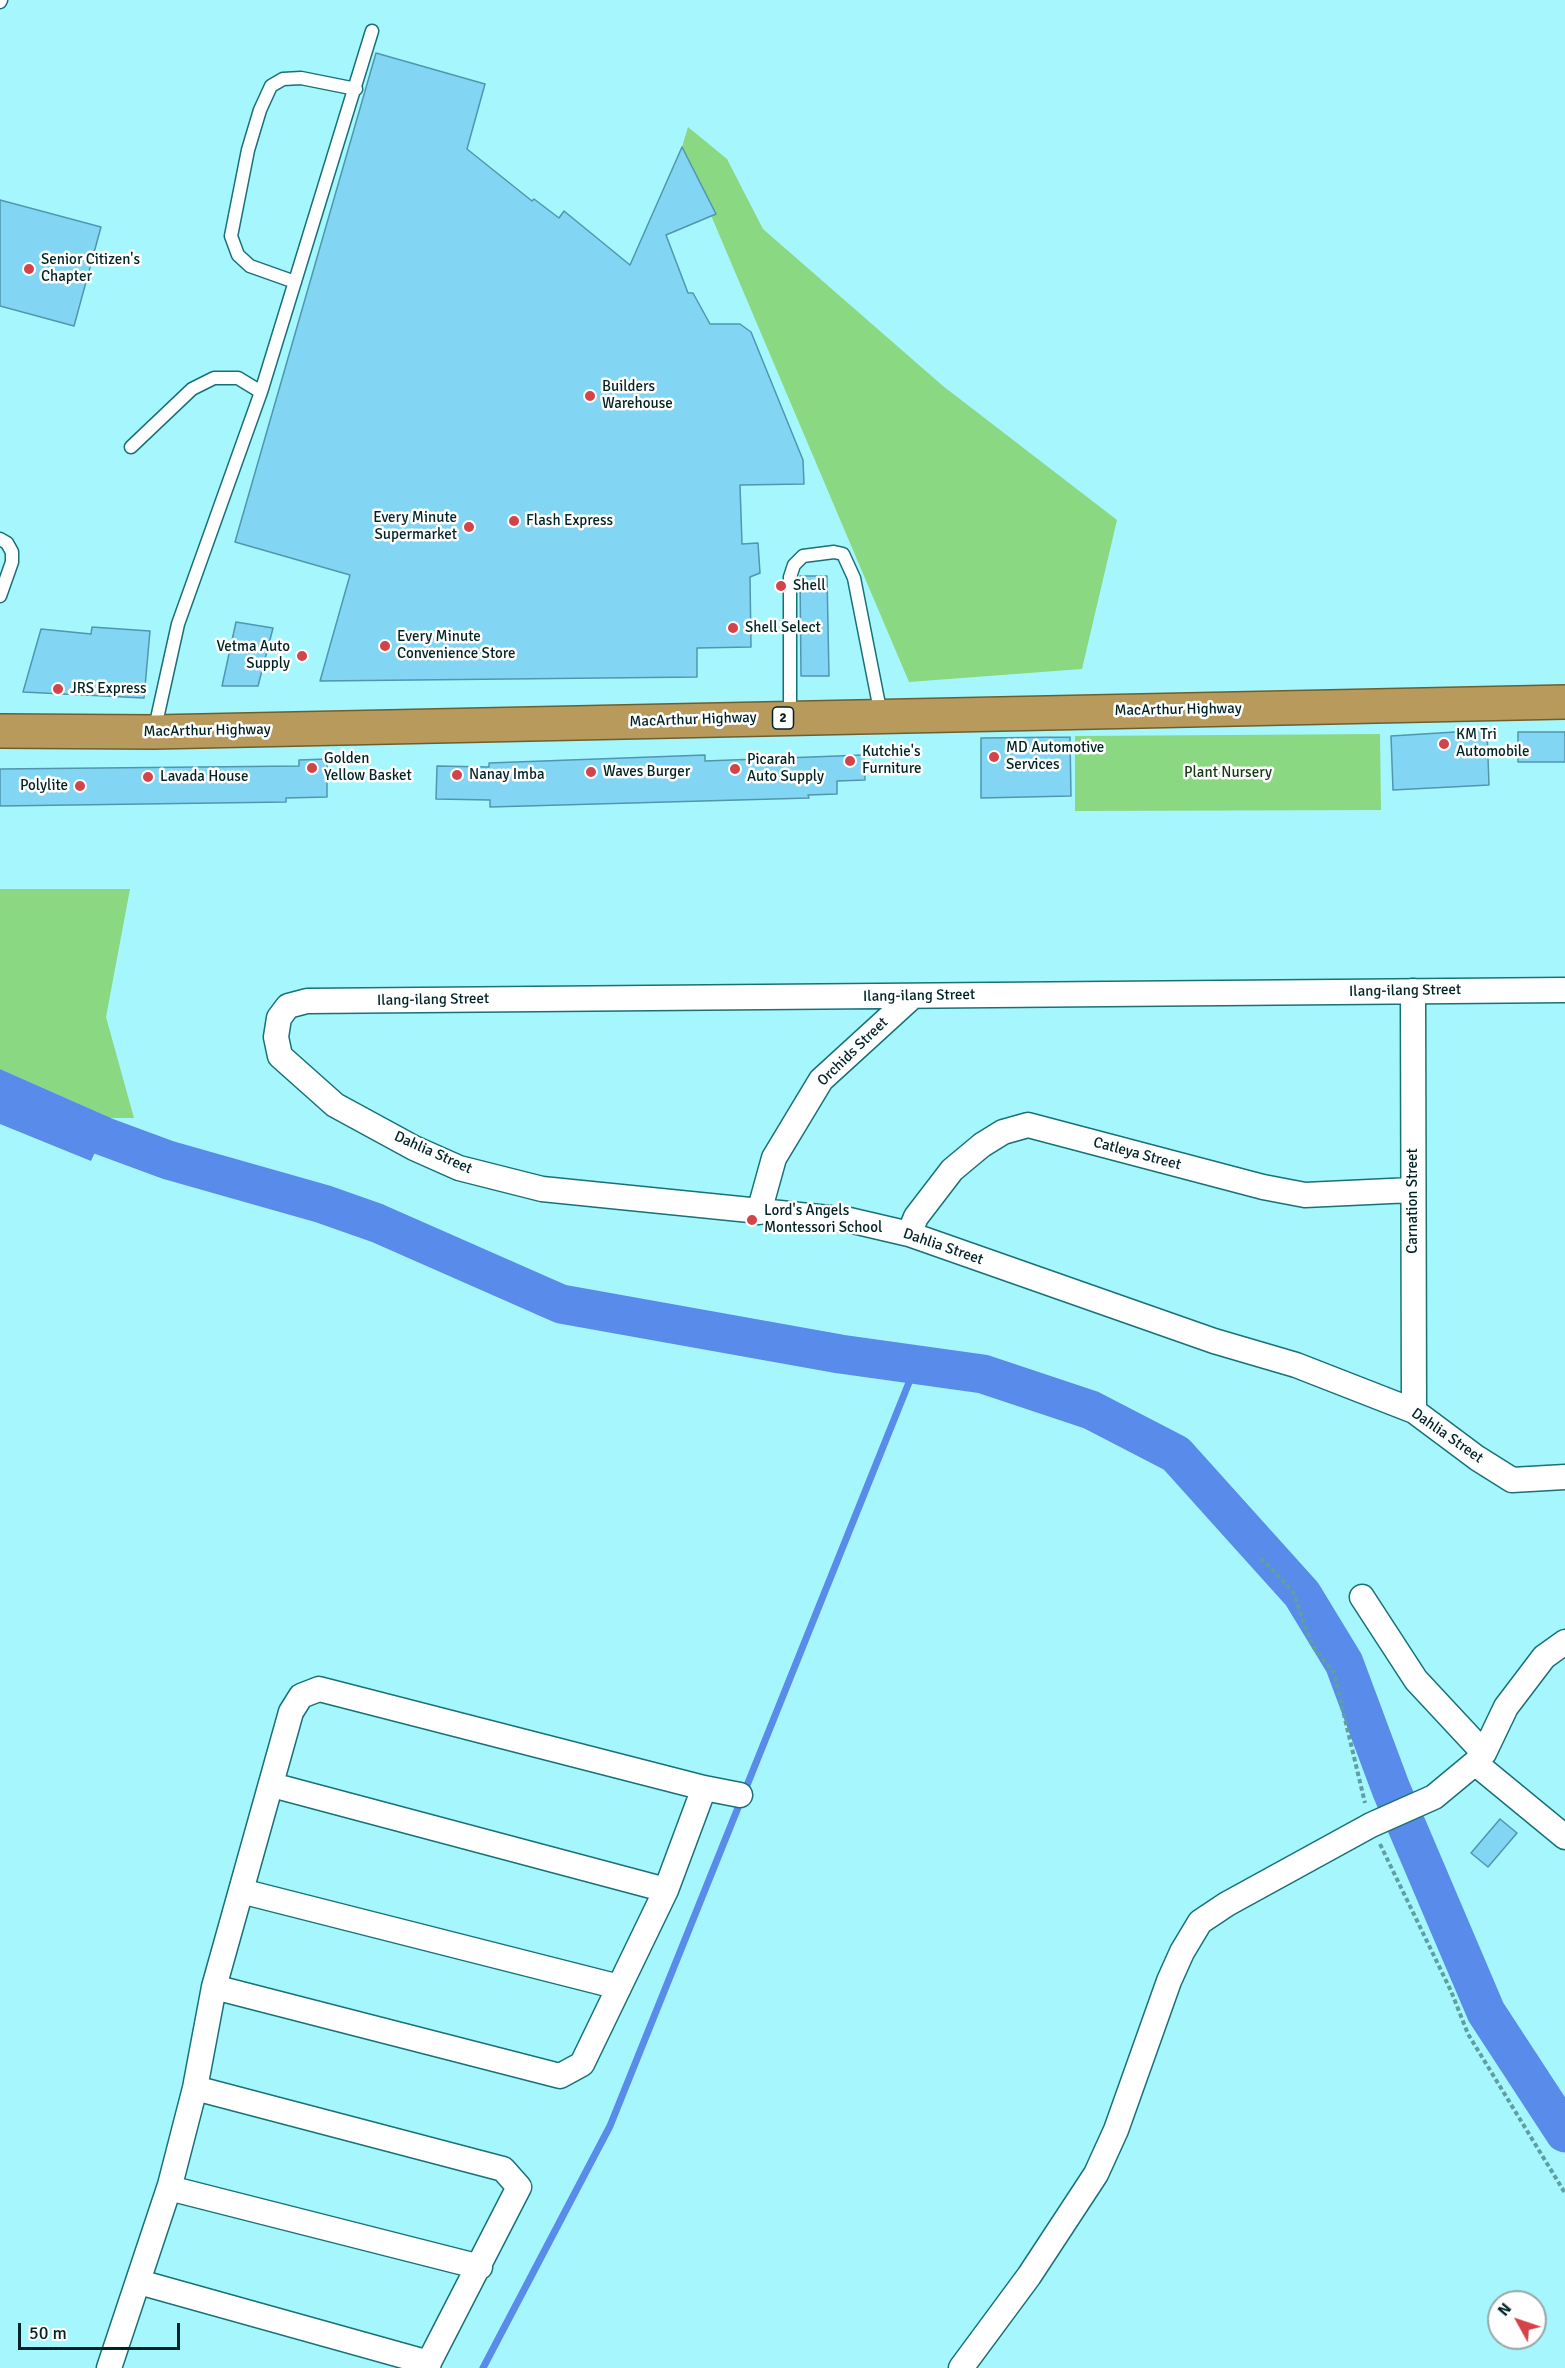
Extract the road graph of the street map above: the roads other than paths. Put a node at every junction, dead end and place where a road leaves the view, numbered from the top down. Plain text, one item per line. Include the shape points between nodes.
1 (372, 32) dead end
2 (356, 89) junction
3 (295, 282) junction
4 (261, 392) junction
5 (131, 447) dead end
6 (0, 539) edge
7 (0, 596) edge
8 (1565, 702) edge
9 (882, 717) junction
10 (790, 718) junction
11 (0, 731) edge
12 (154, 732) junction
13 (1565, 990) edge
14 (1413, 991) junction
15 (913, 996) junction
16 (279, 1018) joint
17 (1412, 1191) junction
18 (759, 1212) junction
19 (909, 1234) junction
20 (1414, 1411) junction
21 (1565, 1477) edge
22 (1362, 1597) dead end
23 (1565, 1642) edge
24 (1479, 1758) junction
25 (272, 1785) junction
26 (704, 1788) junction
27 (740, 1795) dead end
28 (1565, 1837) edge
29 (666, 1890) junction
30 (241, 1891) junction
31 (214, 1987) junction
32 (620, 1987) junction
33 (195, 2088) junction
34 (169, 2188) junction
35 (480, 2267) junction
36 (139, 2282) junction
37 (427, 2366) edge
38 (109, 2368) edge
39 (961, 2368) edge

1 - 2 lane
2 - 3 lane
2 - 3 lane via 301,78 283,79 271,86 260,110 231,236 238,255 250,267
3 - 4 lane
4 - 5 lane via 238,378 214,378 192,389
4 - 12 lane via 178,624
6 - 7 lane via 12,552
8 - 9 highway, MacArthur Highway / 2
9 - 10 highway, MacArthur Highway / 2
9 - 10 lane via 854,578 843,554 834,552 803,556 790,577
10 - 12 highway, MacArthur Highway / 2
11 - 12 highway, MacArthur Highway / 2
13 - 14 street, Ilang-ilang Street
14 - 15 street, Ilang-ilang Street
14 - 17 street, Carnation Street
15 - 16 street, Ilang-ilang Street via 307,1001 288,1006
15 - 18 street, Orchids Street via 821,1080 774,1158
16 - 18 street, Dahlia Street via 276,1037 280,1056 335,1105 459,1168 543,1189
17 - 19 street, Catleya Street via 1305,1195 1029,1125 1003,1132 952,1170 916,1217
17 - 20 street, Carnation Street
18 - 19 street, Dahlia Street via 849,1220
19 - 20 street, Dahlia Street via 1214,1341 1296,1365
20 - 21 street, Dahlia Street via 1512,1480
22 - 24 street via 1416,1680
23 - 24 street via 1544,1657 1506,1707
24 - 28 street
24 - 39 street via 1434,1797 1374,1823 1200,1922 1169,1981 1116,2130 1096,2174 1029,2276
25 - 26 street via 291,1712 301,1696 319,1689
25 - 29 street
25 - 30 street
26 - 27 street
26 - 29 street
29 - 32 street
30 - 31 street
30 - 32 street
31 - 32 street via 560,2076 582,2064
31 - 33 street
33 - 34 street
33 - 35 street via 503,2169 519,2187
34 - 35 street
34 - 36 street
35 - 37 street
36 - 37 street
36 - 38 street

